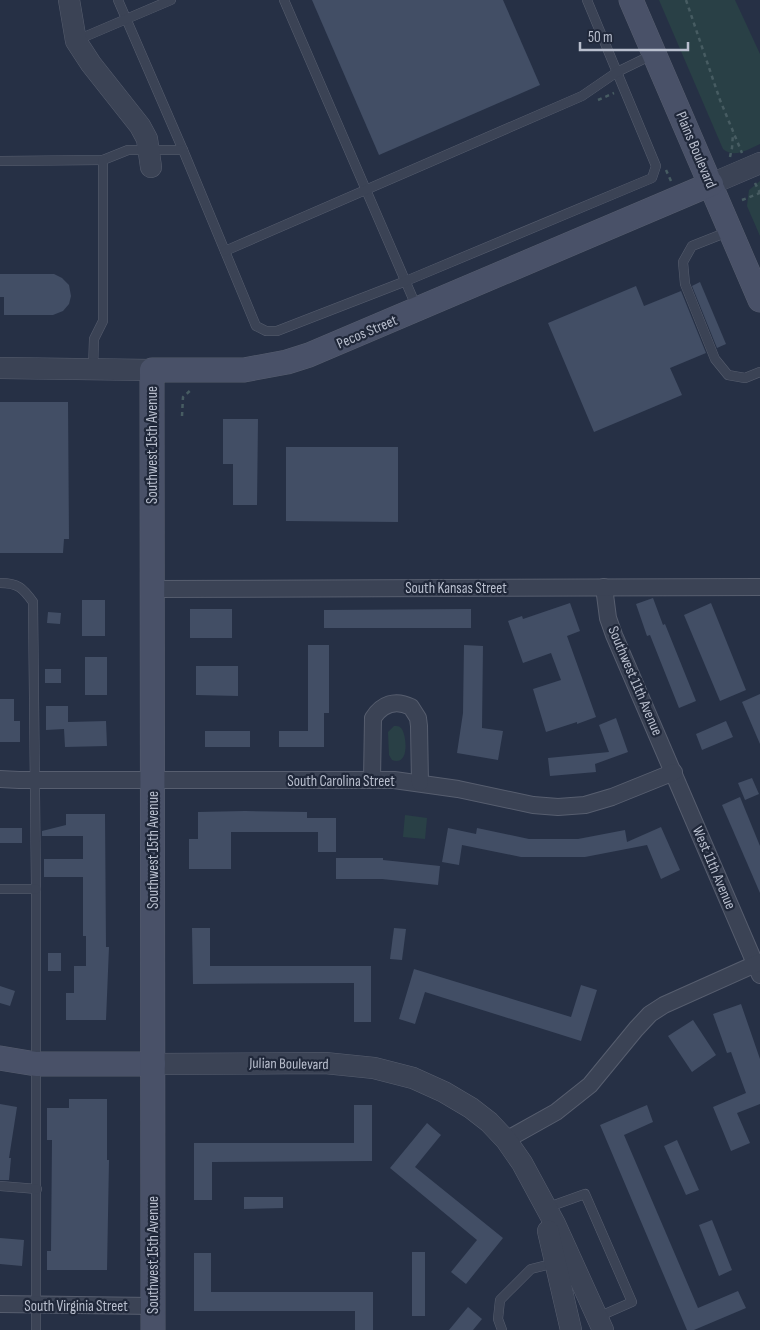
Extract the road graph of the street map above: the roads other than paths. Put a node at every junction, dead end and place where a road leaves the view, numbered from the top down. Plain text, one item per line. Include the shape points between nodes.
1 (69, 0) edge
2 (118, 0) edge
3 (170, 0) edge
4 (284, 0) edge
5 (587, 0) edge
6 (631, 0) edge
7 (126, 19) junction
8 (76, 40) junction
9 (654, 54) junction
10 (617, 72) junction
11 (183, 150) junction
12 (150, 159) junction
13 (0, 160) edge
14 (103, 160) junction
15 (746, 163) edge
16 (711, 184) junction
17 (366, 190) junction
18 (730, 230) junction
19 (225, 251) junction
20 (406, 281) junction
21 (760, 300) edge
22 (418, 310) junction
23 (0, 368) edge
24 (93, 370) junction
25 (152, 370) junction
26 (760, 372) edge
27 (0, 583) edge
28 (604, 587) junction
29 (760, 587) edge
30 (152, 589) junction
31 (674, 772) junction
32 (0, 779) edge
33 (35, 780) junction
34 (372, 780) junction
35 (152, 781) junction
36 (420, 783) junction
37 (0, 888) edge
38 (36, 889) junction
39 (759, 967) edge
40 (0, 1058) edge
41 (36, 1064) junction
42 (153, 1064) junction
43 (506, 1140) junction
44 (532, 1184) junction
45 (0, 1186) edge
46 (37, 1189) junction
47 (546, 1208) junction
48 (556, 1264) junction
49 (0, 1304) edge
50 (36, 1306) junction
51 (153, 1306) junction
52 (596, 1326) edge
53 (36, 1330) edge
54 (153, 1330) edge
55 (502, 1330) edge
56 (571, 1330) edge

1 - 8 street
2 - 7 lane
3 - 7 lane
4 - 17 lane
5 - 10 lane
6 - 9 main road, Plains Boulevard
7 - 8 lane
7 - 11 lane
8 - 12 street via 140,126 147,139
9 - 10 lane
9 - 16 main road, Plains Boulevard
10 - 17 lane via 582,96
10 - 20 lane via 656,166 652,178
11 - 12 lane
11 - 19 lane
12 - 14 lane via 128,150
13 - 14 lane
14 - 24 lane via 103,321 94,339
15 - 16 street
16 - 18 main road, Plains Boulevard
16 - 22 main road, Pecos Street
17 - 19 lane
17 - 20 lane
18 - 21 main road, Plains Boulevard
18 - 26 lane via 692,246 683,262 686,284 715,360 728,375 745,378
19 - 20 lane via 256,326 266,331 277,331
20 - 22 lane
22 - 25 main road, Pecos Street via 287,362 244,370
23 - 24 street, Pecos Street
24 - 25 street, Pecos Street
25 - 30 main road, Southwest 15th Avenue
27 - 33 lane via 24,589 34,602
28 - 29 street, South Kansas Street
28 - 30 street, South Kansas Street
28 - 31 street, Southwest 11th Avenue via 614,635
30 - 35 main road, Southwest 15th Avenue
31 - 36 street, South Carolina Street via 612,797 584,805 558,807
31 - 39 street, West 11th Avenue
32 - 33 street, South Carolina Street
33 - 35 street, South Carolina Street
33 - 38 lane
34 - 35 street, South Carolina Street
34 - 36 street, South Carolina Street
34 - 36 street via 373,718 386,704 395,703 411,707 418,718
35 - 42 main road, Southwest 15th Avenue
37 - 38 lane
38 - 41 lane
39 - 43 street via 664,1004 623,1043 590,1085 556,1112
40 - 41 main road, Julian Boulevard
41 - 42 main road, Julian Boulevard
41 - 46 lane
42 - 43 street, Julian Boulevard via 325,1063 374,1068 413,1078 444,1092 489,1122
42 - 51 main road, Southwest 15th Avenue
43 - 44 street, Julian Boulevard
44 - 47 street, Julian Boulevard
44 - 48 street, Julian Boulevard via 542,1206
45 - 46 lane
46 - 50 lane
47 - 52 street, Julian Boulevard via 577,1272
47 - 52 lane via 585,1194 632,1302
48 - 52 street
48 - 55 lane via 531,1269 500,1300 498,1319
48 - 56 street, Julian Boulevard
49 - 50 street, South Virginia Street
50 - 51 street, South Virginia Street
50 - 53 lane
51 - 54 main road, Southwest 15th Avenue

